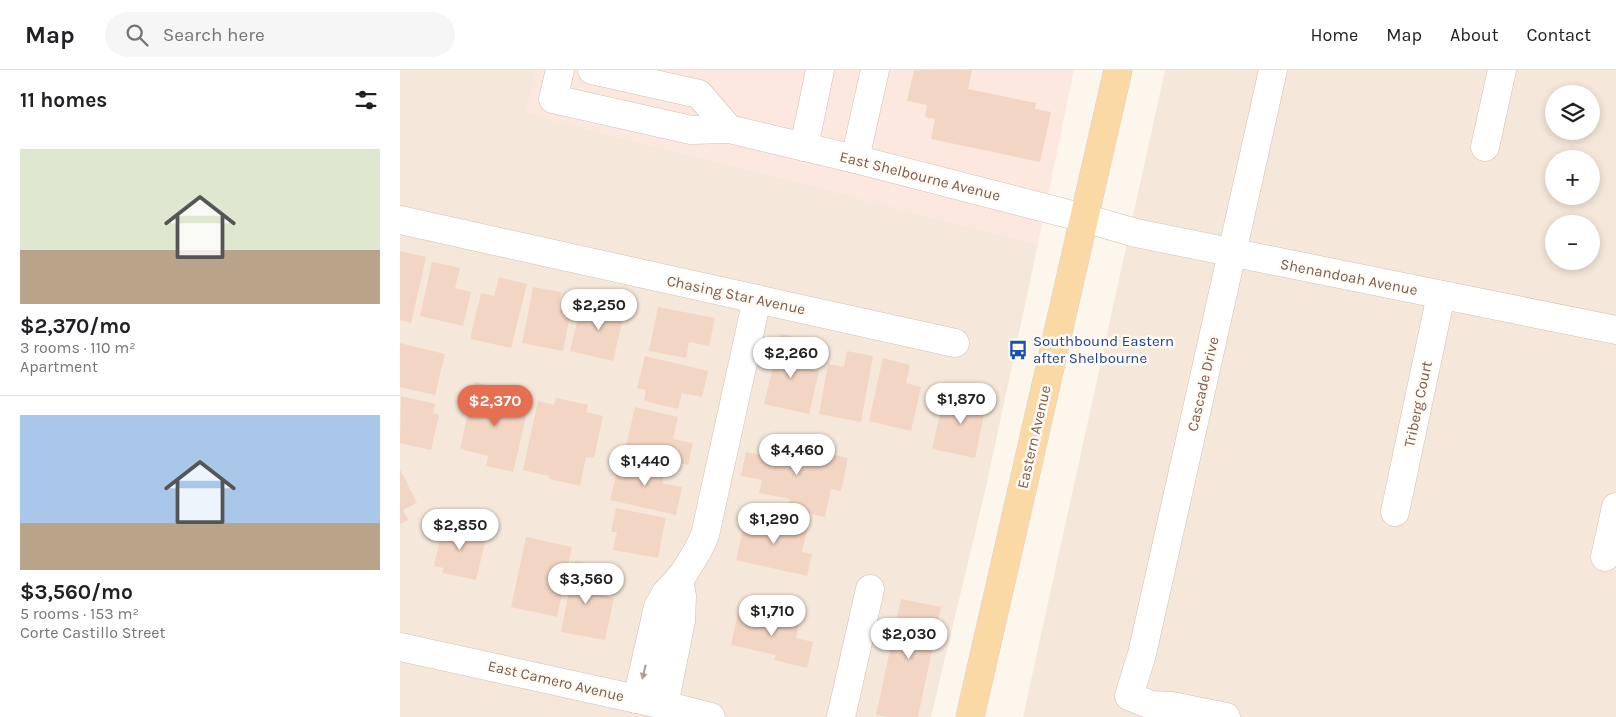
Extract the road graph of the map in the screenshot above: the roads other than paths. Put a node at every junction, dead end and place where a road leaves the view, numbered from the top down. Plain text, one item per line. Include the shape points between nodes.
1 (560, 70) edge
2 (592, 70) edge
3 (820, 70) edge
4 (874, 70) edge
5 (1118, 70) edge
6 (1273, 70) edge
7 (1502, 70) edge
8 (729, 129) junction
9 (1486, 147) dead end
10 (804, 148) junction
11 (855, 159) junction
12 (1084, 218) junction
13 (400, 220) edge
14 (1232, 253) junction
15 (1441, 295) junction
16 (757, 299) junction
17 (1616, 330) edge
18 (955, 344) dead end
19 (1616, 507) edge
20 (1395, 512) dead end
21 (1605, 558) dead end
22 (870, 589) dead end
23 (665, 636) junction
24 (400, 647) edge
25 (637, 700) junction
26 (664, 705) junction
27 (711, 717) edge
28 (841, 717) edge
29 (970, 717) edge
30 (1226, 717) edge

1 - 8 street, East Shelbourne Avenue via 553,99 691,130
2 - 8 street via 699,94
3 - 10 street
4 - 11 street
5 - 12 main road, Eastern Avenue
6 - 14 street, Cascade Drive
7 - 9 street
8 - 10 street, East Shelbourne Avenue
10 - 11 street, East Shelbourne Avenue
11 - 12 street, East Shelbourne Avenue
12 - 14 street, Shenandoah Avenue via 1136,233
12 - 29 main road, Eastern Avenue
13 - 16 street, Chasing Star Avenue
14 - 15 street, Shenandoah Avenue
14 - 30 street, Cascade Drive via 1144,644 1129,696 1151,705
15 - 17 street, Shenandoah Avenue
15 - 20 street, Triberg Court
16 - 18 street, Chasing Star Avenue
16 - 23 street via 704,534 679,580 682,608
19 - 21 street
22 - 28 street
23 -> 25 street
23 - 26 street
24 - 25 street, East Camero Avenue
25 - 26 street, East Camero Avenue
26 - 27 street, East Camero Avenue

